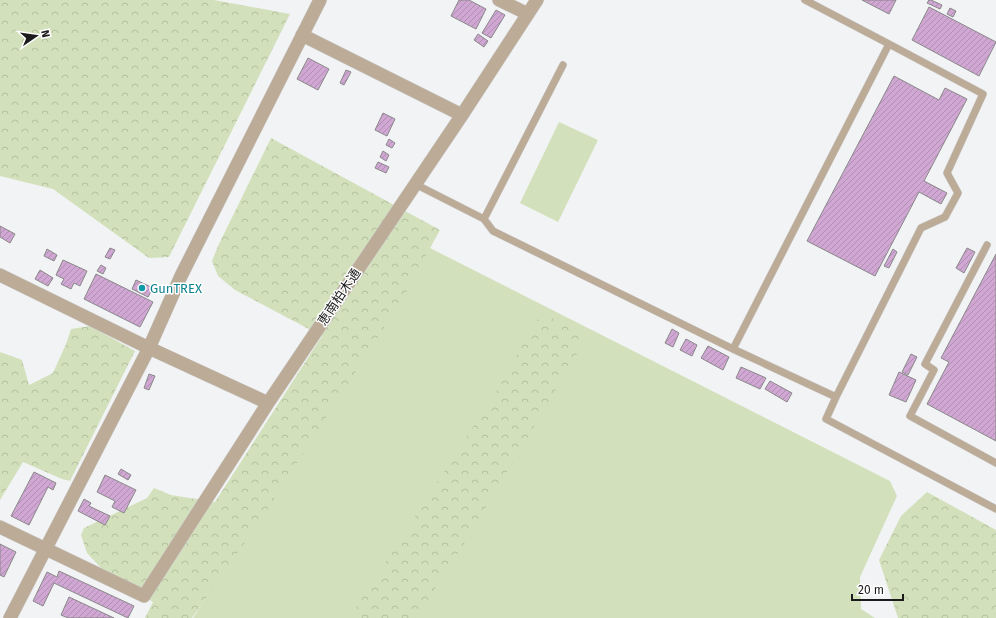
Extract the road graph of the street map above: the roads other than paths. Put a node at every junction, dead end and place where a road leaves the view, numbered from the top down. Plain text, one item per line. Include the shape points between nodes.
1 (320, 0) edge
2 (499, 0) edge
3 (537, 0) edge
4 (805, 0) edge
5 (528, 14) junction
6 (302, 35) junction
7 (889, 44) junction
8 (563, 65) dead end
9 (462, 116) junction
10 (415, 184) junction
11 (484, 219) junction
12 (987, 245) dead end
13 (0, 275) edge
14 (149, 348) junction
15 (733, 349) junction
16 (836, 397) junction
17 (268, 403) junction
18 (996, 463) edge
19 (996, 509) edge
20 (0, 527) edge
21 (46, 550) junction
22 (10, 618) edge

1 - 6 street
2 - 5 street
3 - 5 street, 恵南柏木通
4 - 7 lane
5 - 9 street, 恵南柏木通
6 - 9 street
6 - 14 street via 181,276
7 - 15 lane
7 - 16 lane via 983,94 947,174 958,193 945,216 921,228
8 - 11 lane
9 - 10 street, 恵南柏木通
10 - 11 lane
10 - 17 street, 恵南柏木通
11 - 15 lane via 492,231
12 - 18 lane via 926,364 934,370 910,416
13 - 14 street
14 - 17 street
14 - 21 street
15 - 16 lane
16 - 19 lane via 826,419
17 - 21 street, 恵南柏木通 via 144,596
20 - 21 street
21 - 22 street

